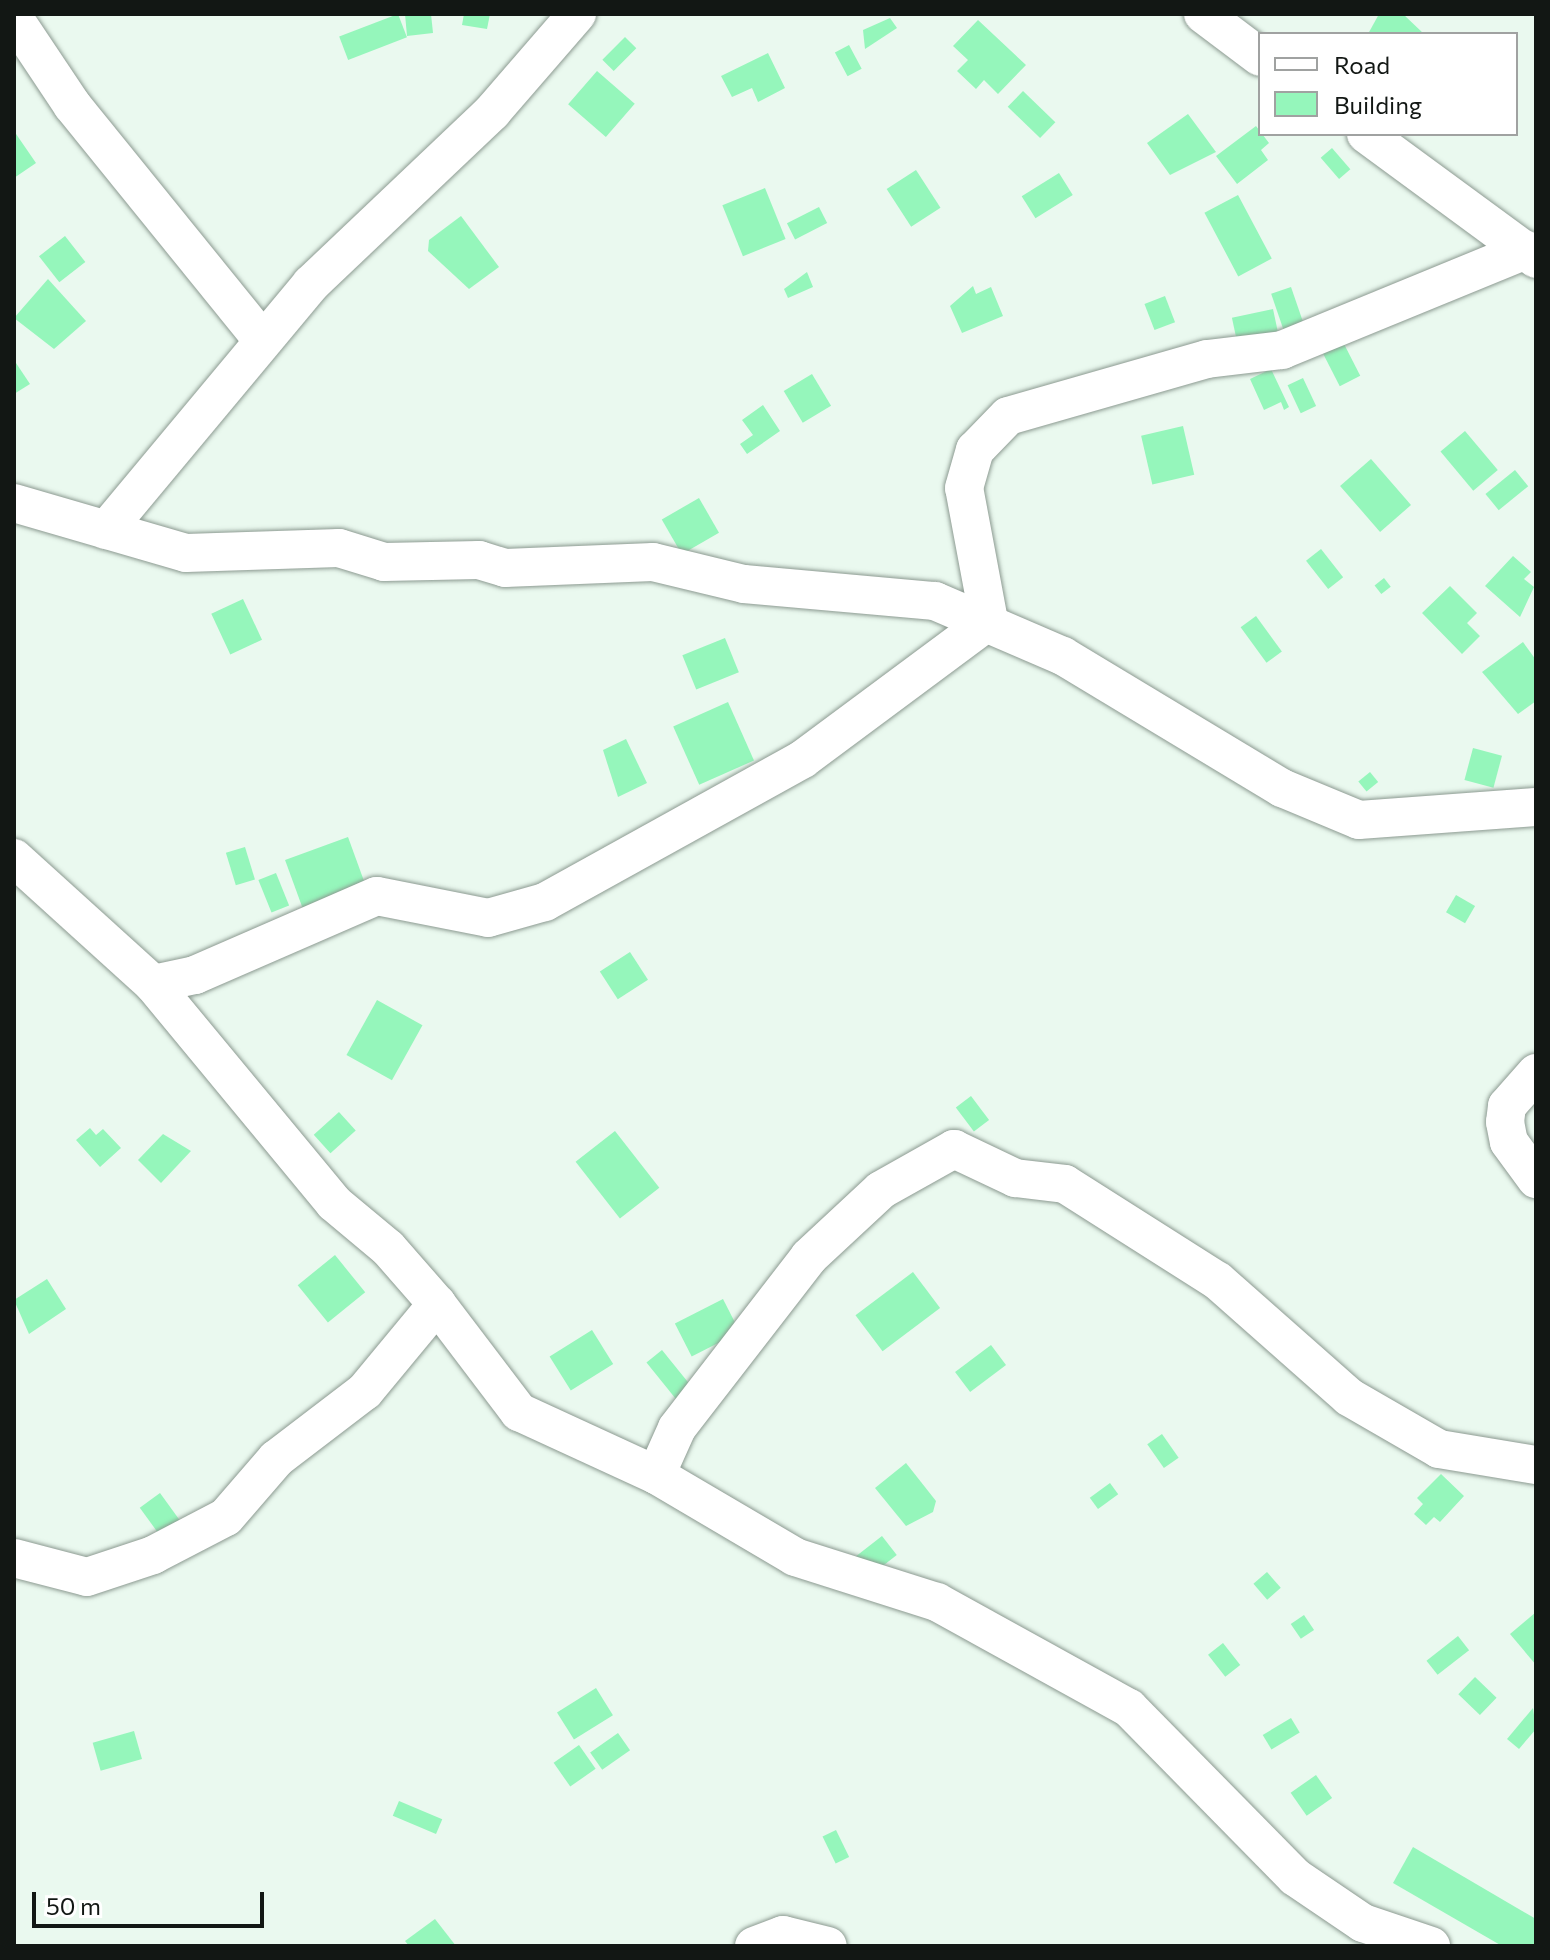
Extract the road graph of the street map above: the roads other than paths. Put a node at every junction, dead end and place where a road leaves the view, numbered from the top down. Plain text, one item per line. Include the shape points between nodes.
1 (577, 14) edge
2 (1203, 14) edge
3 (14, 18) edge
4 (1258, 55) edge
5 (1369, 136) edge
6 (1531, 254) edge
7 (262, 340) junction
8 (14, 503) edge
9 (106, 530) junction
10 (989, 621) junction
11 (1536, 807) edge
12 (14, 858) edge
13 (153, 984) junction
14 (1536, 1073) edge
15 (1536, 1179) edge
16 (437, 1304) junction
17 (1536, 1465) edge
18 (656, 1475) junction
19 (14, 1558) edge
20 (754, 1946) edge
21 (828, 1946) edge
22 (1431, 1946) edge

1 - 7 street via 492,112
2 - 4 street
3 - 7 street via 72,105
5 - 6 street
6 - 10 street via 1282,350 1133,377 1008,416 975,450 964,488
7 - 9 street
8 - 9 street
9 - 10 street via 186,553 339,548 384,562 479,560 505,568 653,562 744,584 935,601
10 - 11 street via 1063,656 1282,788 1359,820
10 - 13 street via 803,759 545,902 488,918 377,896 195,975
12 - 13 street
13 - 16 street via 334,1203 388,1248
14 - 15 street via 1507,1106 1505,1122 1509,1142
16 - 18 street via 519,1412
16 - 19 street via 365,1391 276,1459 226,1517 153,1555 87,1577
17 - 18 street via 1439,1449 1349,1397 1218,1281 1065,1184 1015,1178 954,1149 881,1190 809,1257 677,1428
18 - 22 street via 795,1557 937,1602 1129,1708 1295,1877 1363,1923
20 - 21 street via 783,1935

